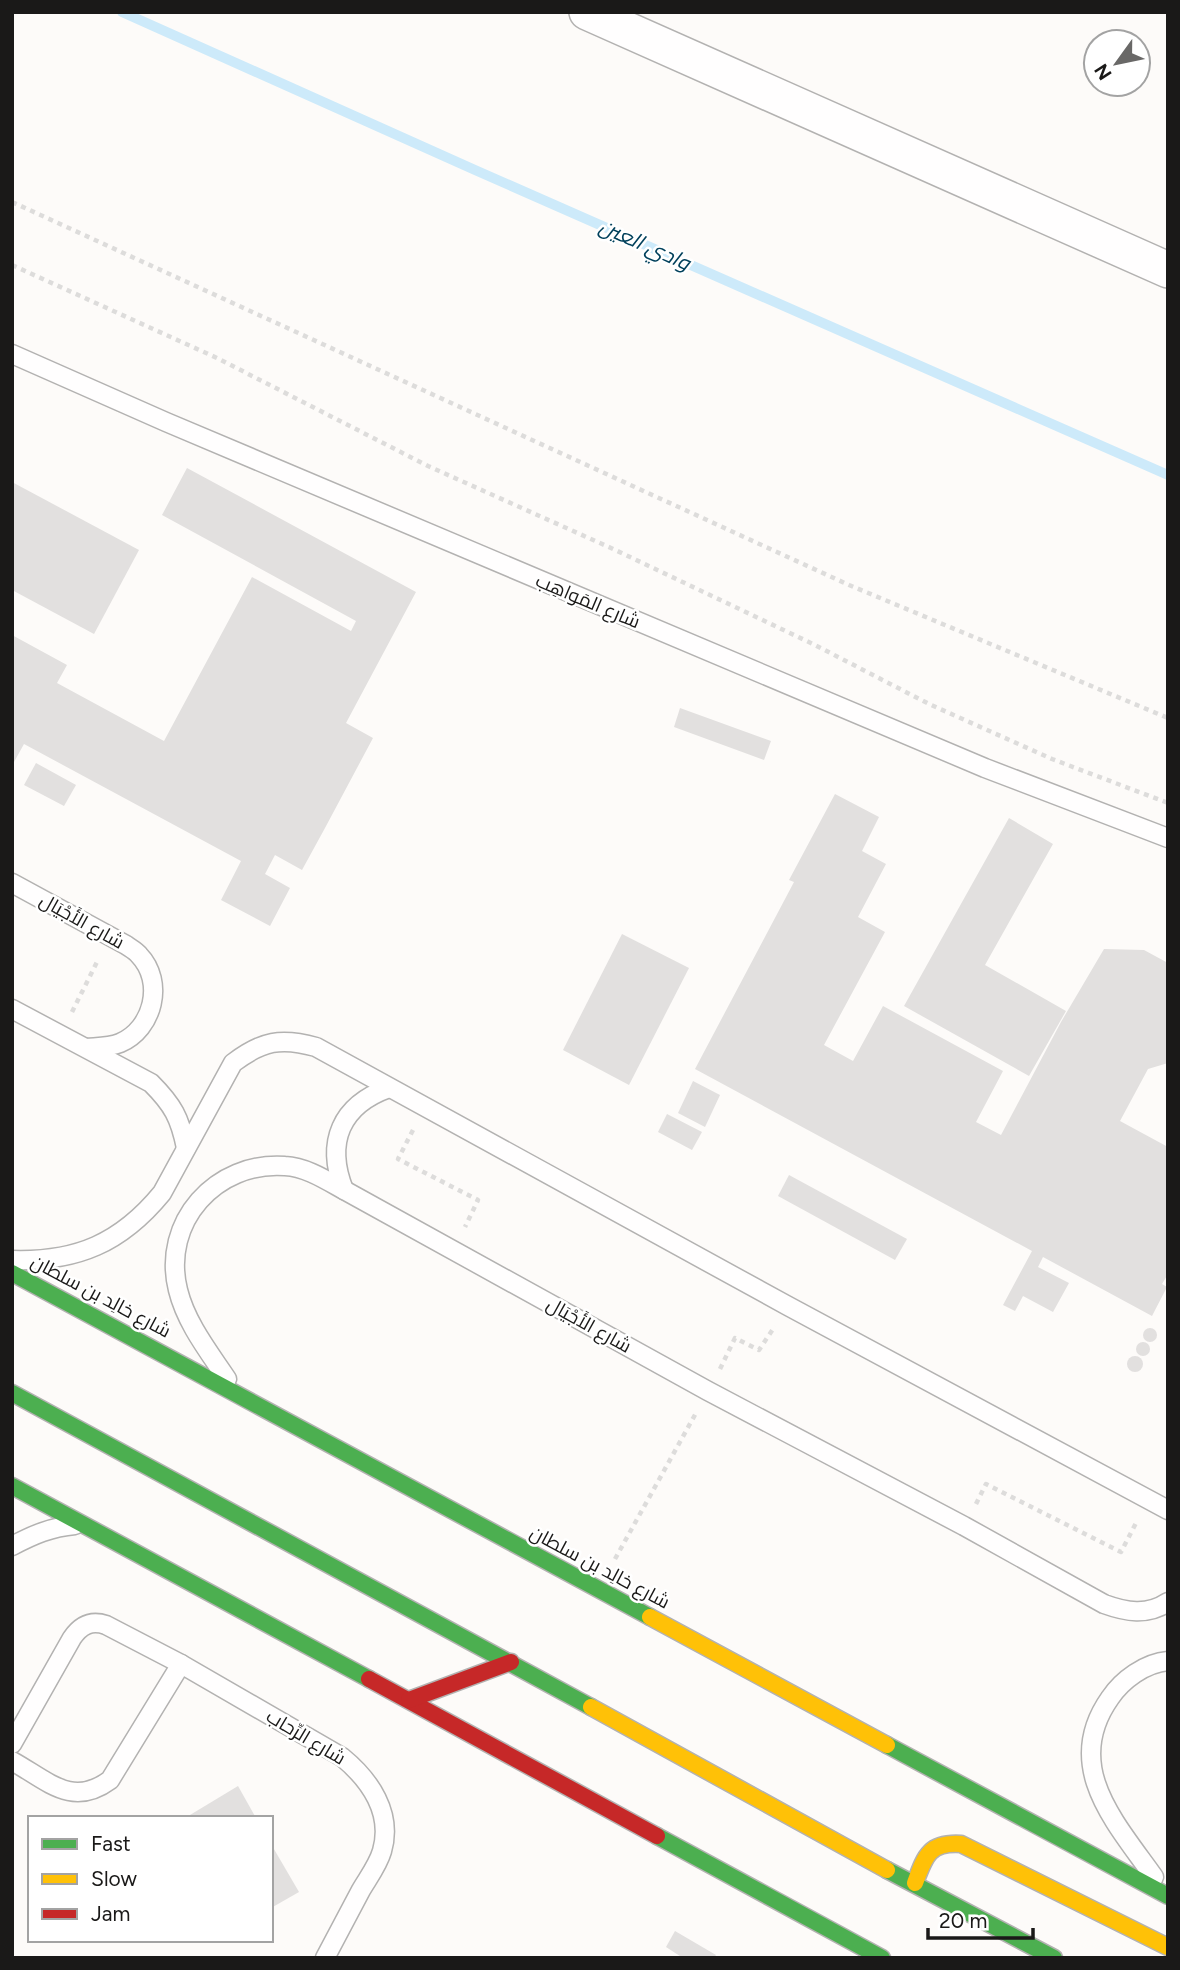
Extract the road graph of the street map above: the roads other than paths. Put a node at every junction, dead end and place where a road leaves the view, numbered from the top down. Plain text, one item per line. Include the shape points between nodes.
1 (587, 12) edge
2 (1168, 270) edge
3 (12, 354) edge
4 (1168, 838) edge
5 (12, 883) edge
6 (12, 1009) edge
7 (87, 1048) junction
8 (389, 1088) junction
9 (186, 1148) junction
10 (344, 1190) junction
11 (12, 1260) edge
12 (12, 1273) edge
13 (234, 1391) junction
14 (12, 1393) edge
15 (12, 1486) edge
16 (1168, 1510) edge
17 (81, 1524) junction
18 (12, 1546) edge
19 (1168, 1602) edge
20 (1168, 1661) edge
21 (511, 1662) junction
22 (181, 1664) junction
23 (409, 1700) junction
24 (12, 1744) edge
25 (12, 1761) edge
26 (915, 1883) junction
27 (1167, 1895) edge
28 (1168, 1947) edge
29 (325, 1958) edge
30 (882, 1958) edge
31 (1054, 1958) edge

1 - 2 street
3 - 4 lane, شارع المَواهِب via 985,768
5 - 7 lane, شارع الأَجْيَال via 110,936 145,963 154,988 146,1021 120,1043
6 - 7 lane
7 - 9 lane via 151,1083 169,1101 181,1123
8 - 9 lane via 316,1047 272,1042 233,1063
8 - 10 lane via 372,1094 345,1119 335,1154
8 - 16 lane
9 - 11 lane via 162,1193 146,1212 108,1241 50,1259
10 - 13 lane, شارع الأَجْيَال via 311,1172 264,1165 218,1182 186,1219 174,1267 178,1291 197,1333
10 - 19 lane, شارع الأَجْيَال via 1104,1604 1145,1612
12 - 13 main road, شارع خالِد بن سلطان
13 - 27 main road, شارع خالِد بن سلطان
14 - 21 main road
15 - 17 main road
17 - 18 lane via 57,1527
17 - 23 main road
20 - 27 lane via 1137,1672 1116,1689 1096,1724 1090,1764 1110,1814
21 - 23 main road
21 - 26 main road
22 - 24 lane, شارع الرِّحاب via 106,1625 86,1624 72,1638
22 - 25 lane via 110,1780 96,1791 78,1794 60,1789
22 - 29 lane, شارع الرِّحاب via 342,1757 372,1788 381,1808 382,1852
23 - 30 main road
26 - 28 main road via 927,1854 936,1846 961,1844
26 - 31 main road

